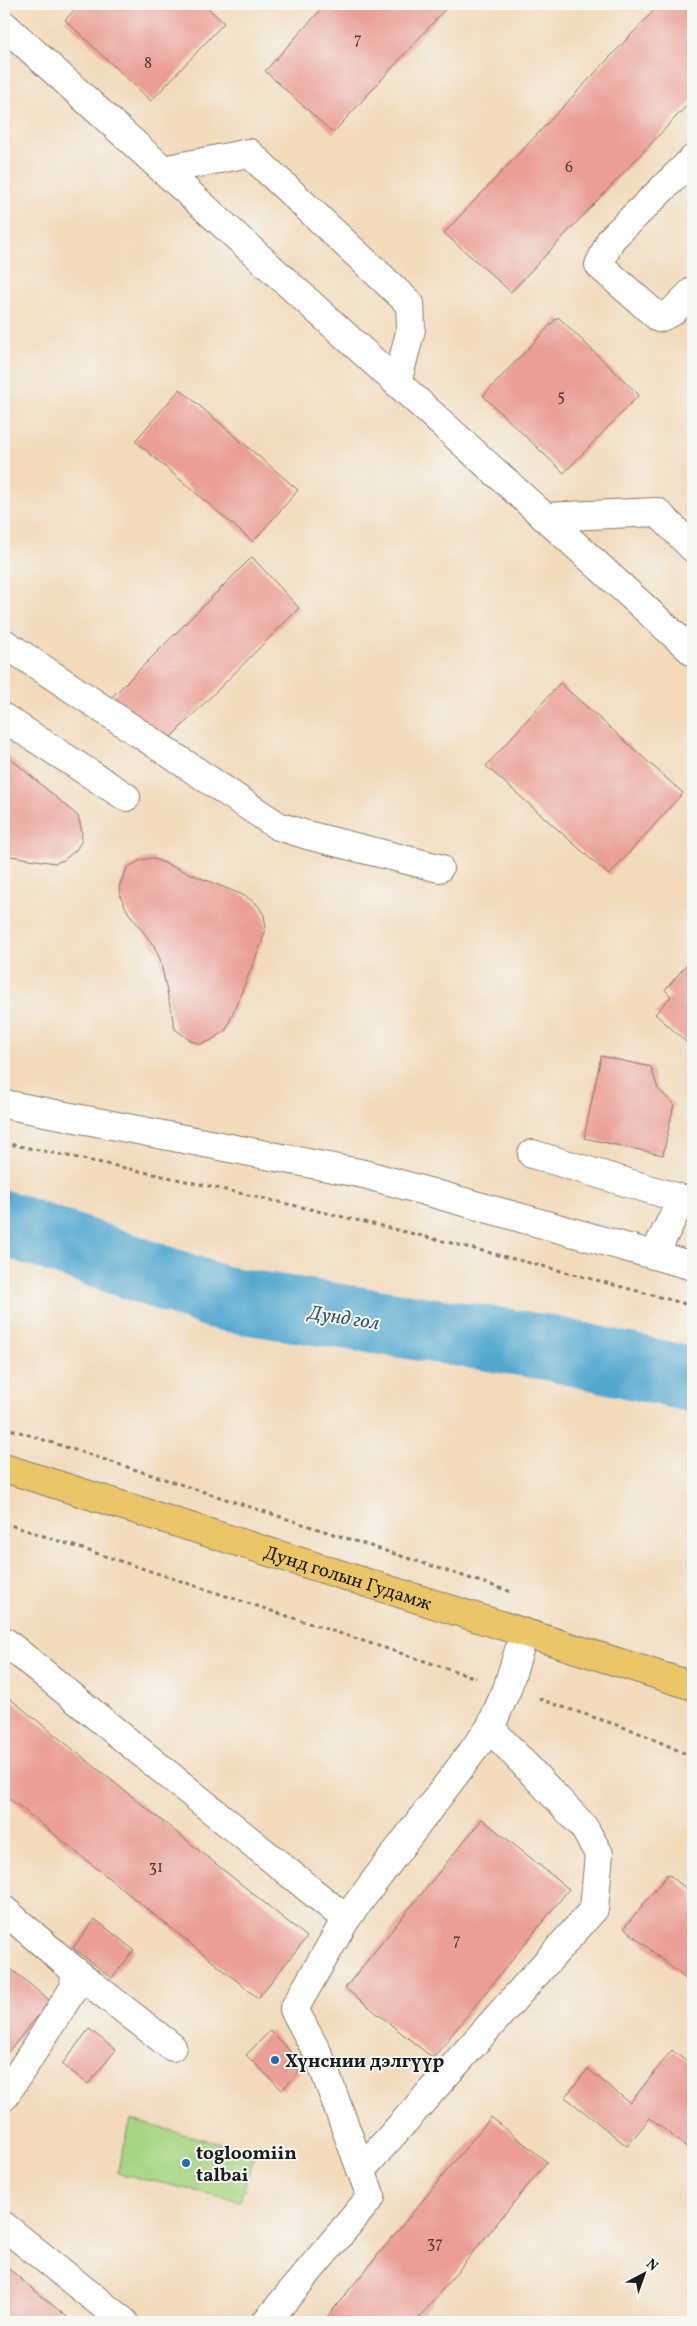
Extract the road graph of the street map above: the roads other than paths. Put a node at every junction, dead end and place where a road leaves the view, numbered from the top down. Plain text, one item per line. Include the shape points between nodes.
1 (4, 25) edge
2 (693, 159) edge
3 (162, 170) junction
4 (693, 291) edge
5 (397, 383) junction
6 (544, 517) junction
7 (693, 548) edge
8 (4, 643) edge
9 (693, 652) edge
10 (4, 718) edge
11 (126, 797) dead end
12 (439, 868) dead end
13 (4, 1104) edge
14 (532, 1154) dead end
15 (688, 1201) edge
16 (654, 1255) junction
17 (693, 1266) edge
18 (4, 1468) edge
19 (524, 1634) junction
20 (4, 1641) edge
21 (693, 1686) edge
22 (490, 1728) junction
23 (4, 1910) edge
24 (346, 1919) junction
25 (75, 1971) junction
26 (172, 2047) dead end
27 (4, 2097) edge
28 (361, 2170) junction
29 (4, 2226) edge
30 (124, 2322) edge
31 (266, 2322) edge

1 - 3 street
2 - 4 street via 612,239 599,265 658,318 672,312
3 - 5 street
3 - 5 street via 249,153 410,304 411,329
5 - 6 street
6 - 7 street via 657,512
6 - 9 street
8 - 12 street via 278,826
10 - 11 street
13 - 16 street via 364,1174
14 - 15 street
15 - 16 street
16 - 17 street
18 - 19 main road, Дунд голын Гудамж
19 - 21 main road, Дунд голын Гудамж
19 - 22 street via 507,1689
20 - 24 street
22 - 24 street
22 - 28 street via 583,1826 599,1854 594,1909
23 - 25 street
24 - 28 street via 294,2009 319,2056
25 - 26 street
25 - 27 street via 74,1988
28 - 31 street via 371,2197
29 - 30 street

